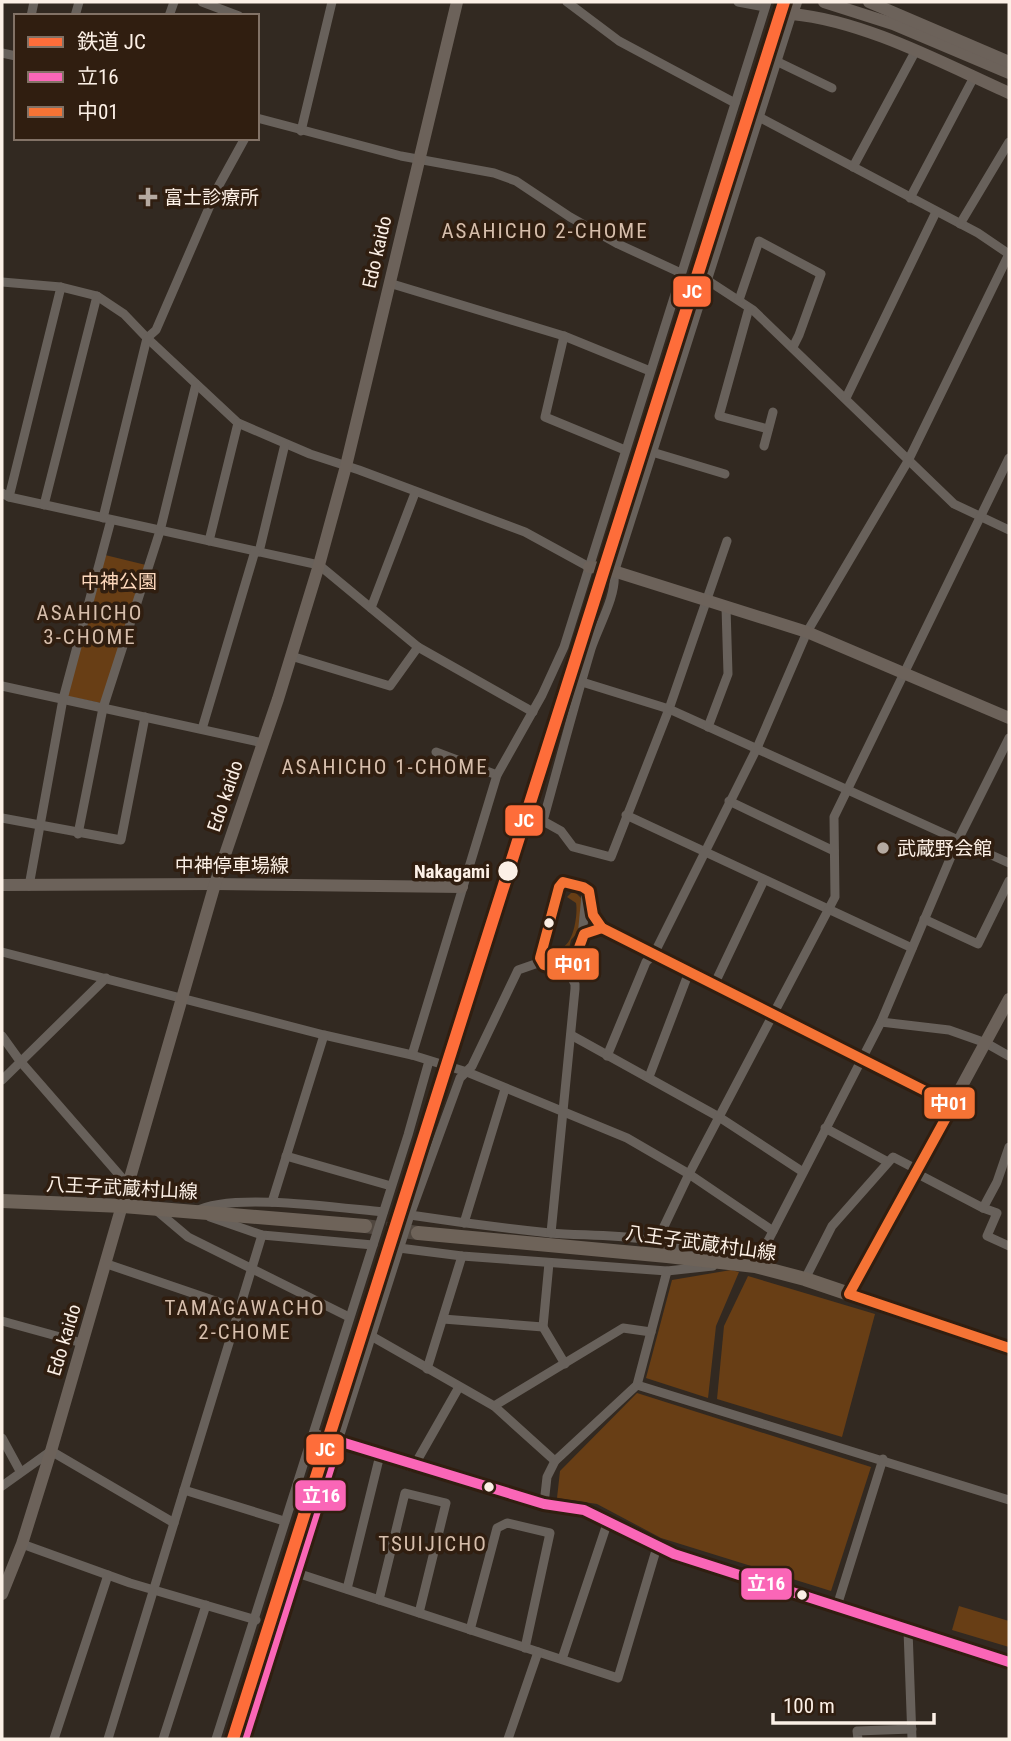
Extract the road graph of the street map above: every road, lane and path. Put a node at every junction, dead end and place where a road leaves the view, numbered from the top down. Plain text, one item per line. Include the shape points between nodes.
1 (202, 2) edge
2 (332, 2) edge
3 (457, 2) edge
4 (567, 2) edge
5 (738, 2) edge
6 (824, 2) edge
7 (869, 2) edge
8 (766, 5) edge
9 (794, 8) edge
10 (234, 14) edge
11 (915, 52) junction
12 (776, 61) junction
13 (1009, 62) edge
14 (1009, 74) edge
15 (974, 77) junction
16 (832, 88) dead end
17 (1009, 93) edge
18 (735, 103) junction
19 (758, 117) junction
20 (259, 119) edge
21 (301, 131) junction
22 (244, 140) edge
23 (1009, 142) edge
24 (419, 159) junction
25 (853, 167) junction
26 (910, 198) junction
27 (936, 212) junction
28 (960, 224) junction
29 (1009, 254) edge
30 (681, 273) junction
31 (707, 280) junction
32 (2, 282) edge
33 (389, 283) junction
34 (61, 287) junction
35 (97, 296) junction
36 (738, 300) junction
37 (749, 308) junction
38 (564, 336) junction
39 (147, 338) junction
40 (793, 347) junction
41 (650, 371) junction
42 (196, 384) junction
43 (846, 398) junction
44 (773, 412) dead end
45 (238, 423) junction
46 (768, 429) junction
47 (285, 444) junction
48 (764, 446) dead end
49 (625, 450) junction
50 (652, 452) junction
51 (1009, 458) edge
52 (908, 461) junction
53 (346, 466) junction
54 (725, 474) dead end
55 (415, 493) junction
56 (5, 495) edge
57 (44, 505) junction
58 (980, 516) junction
59 (107, 519) junction
60 (1009, 530) edge
61 (160, 531) junction
62 (209, 541) junction
63 (727, 541) dead end
64 (257, 551) junction
65 (319, 565) junction
66 (589, 567) junction
67 (614, 573) junction
68 (706, 601) junction
69 (726, 607) junction
70 (371, 608) junction
71 (807, 632) junction
72 (418, 647) junction
73 (291, 656) junction
74 (904, 673) junction
75 (582, 682) junction
76 (2, 686) edge
77 (63, 699) junction
78 (103, 708) junction
79 (669, 709) junction
80 (533, 712) junction
81 (145, 717) junction
82 (1009, 718) edge
83 (708, 727) junction
84 (202, 729) junction
85 (1009, 738) edge
86 (263, 743) junction
87 (757, 748) junction
88 (436, 752) dead end
89 (497, 775) junction
90 (847, 790) junction
91 (729, 802) junction
92 (626, 816) junction
93 (2, 818) edge
94 (40, 825) junction
95 (78, 834) junction
96 (958, 840) junction
97 (703, 851) junction
98 (834, 851) junction
99 (1009, 863) edge
100 (764, 880) junction
101 (1009, 881) edge
102 (215, 884) junction
103 (2, 886) edge
104 (29, 886) junction
105 (462, 887) junction
106 (583, 887) junction
107 (827, 909) junction
108 (924, 919) junction
109 (602, 928) junction
110 (582, 937) junction
111 (912, 948) junction
112 (2, 952) edge
113 (654, 954) junction
114 (541, 962) junction
115 (567, 969) junction
116 (690, 972) junction
117 (106, 978) junction
118 (715, 985) junction
119 (182, 999) junction
120 (1009, 999) edge
121 (773, 1014) junction
122 (881, 1022) junction
123 (324, 1035) junction
124 (570, 1035) junction
125 (2, 1036) edge
126 (986, 1043) junction
127 (412, 1055) junction
128 (607, 1056) junction
129 (1009, 1056) edge
130 (863, 1059) junction
131 (429, 1060) junction
132 (20, 1061) junction
133 (467, 1072) junction
134 (649, 1077) junction
135 (2, 1080) edge
136 (505, 1089) junction
137 (953, 1105) junction
138 (562, 1111) junction
139 (719, 1116) junction
140 (825, 1128) junction
141 (1009, 1147) edge
142 (286, 1156) junction
143 (888, 1162) junction
144 (917, 1171) junction
145 (803, 1172) junction
146 (689, 1174) junction
147 (129, 1186) junction
148 (391, 1186) junction
149 (2, 1201) edge
150 (272, 1202) junction
151 (123, 1206) junction
152 (155, 1209) junction
153 (983, 1209) junction
154 (195, 1212) junction
155 (383, 1213) junction
156 (410, 1215) junction
157 (464, 1223) junction
158 (365, 1226) tunnel mouth
159 (773, 1231) junction
160 (418, 1233) tunnel mouth
161 (551, 1233) junction
162 (262, 1235) junction
163 (657, 1241) junction
164 (373, 1245) junction
165 (1009, 1246) edge
166 (399, 1248) junction
167 (462, 1256) junction
168 (699, 1259) junction
169 (549, 1263) junction
170 (736, 1263) junction
171 (107, 1264) junction
172 (755, 1266) junction
173 (251, 1270) junction
174 (667, 1271) junction
175 (805, 1279) junction
176 (849, 1294) junction
177 (239, 1308) junction
178 (349, 1317) junction
179 (443, 1319) junction
180 (2, 1321) edge
181 (543, 1327) junction
182 (651, 1332) junction
183 (373, 1337) junction
184 (82, 1343) junction
185 (1009, 1348) edge
186 (565, 1364) junction
187 (427, 1369) junction
188 (637, 1385) junction
189 (459, 1387) junction
190 (494, 1406) junction
191 (314, 1433) junction
192 (2, 1438) edge
193 (338, 1441) junction
194 (51, 1451) junction
195 (380, 1455) junction
196 (883, 1459) junction
197 (555, 1461) junction
198 (414, 1466) junction
199 (20, 1471) junction
200 (2, 1486) edge
201 (184, 1490) junction
202 (1009, 1500) edge
203 (544, 1504) junction
204 (284, 1521) junction
205 (608, 1521) junction
206 (174, 1523) junction
207 (22, 1544) junction
208 (657, 1547) junction
209 (297, 1573) junction
210 (108, 1575) junction
211 (347, 1589) junction
212 (155, 1590) junction
213 (2, 1594) edge
214 (379, 1600) junction
215 (206, 1605) junction
216 (836, 1606) junction
217 (419, 1613) junction
218 (256, 1620) junction
219 (470, 1630) junction
220 (908, 1630) junction
221 (525, 1648) junction
222 (538, 1652) junction
223 (562, 1659) junction
224 (1009, 1662) edge
225 (912, 1734) edge
226 (54, 1739) edge
227 (108, 1739) edge
228 (163, 1739) edge
229 (216, 1739) edge
230 (244, 1739) edge
231 (508, 1739) edge
232 (858, 1739) edge

1 - 10 street
2 - 21 street
3 - 24 street, Edo kaido
4 - 18 street via 619,41
5 - 8 street
6 - 14 street via 893,24
7 - 13 street
8 - 18 street
9 - 11 street
9 - 12 street
11 - 15 street
11 - 25 street
12 - 16 street
12 - 19 street
15 - 17 street
15 - 26 street
18 - 30 street
19 - 25 street
19 - 31 street
20 - 21 street
21 - 24 street
22 - 39 street via 218,187 156,330
23 - 28 street
24 - 30 street via 516,181 606,237
24 - 33 street, Edo kaido
25 - 26 street
26 - 27 street
27 - 28 street
27 - 43 street
28 - 29 street
29 - 52 street
30 - 41 street
31 - 36 street
31 - 50 street
32 - 34 street
33 - 38 street
33 - 53 street, Edo kaido
34 - 35 street
34 - 56 street
35 - 39 street via 124,314
35 - 57 street
36 - 37 street
36 - 40 street via 759,241 821,274
37 - 40 street
37 - 46 street via 719,416
38 - 41 street
38 - 49 street via 545,417
39 - 42 street
39 - 59 street
40 - 43 street
41 - 49 street
42 - 45 street
42 - 61 street
43 - 52 street
44 - 46 street
45 - 47 street
45 - 62 street
46 - 48 street
47 - 53 street
47 - 64 street
49 - 66 street
50 - 54 street
50 - 67 street
51 - 58 street
52 - 58 street via 954,504
52 - 71 street
53 - 55 street
53 - 65 street, Edo kaido
55 - 66 street via 525,532
55 - 70 street
56 - 57 street
57 - 59 street
58 - 60 street
58 - 74 street
59 - 61 street
59 - 77 street
61 - 62 street
61 - 78 street
62 - 64 street
63 - 68 street
64 - 65 street
64 - 84 street
65 - 70 street
65 - 73 street, Edo kaido
66 - 67 street
66 - 80 street via 564,647
67 - 68 street
67 - 75 street via 613,591
68 - 69 street
68 - 79 street
69 - 71 street
69 - 83 street via 728,674
70 - 72 street
71 - 74 street
71 - 87 street
72 - 73 street via 390,687
72 - 80 street
73 - 86 street, Edo kaido
74 - 82 street
74 - 90 street
75 - 79 street
75 - 92 street via 543,821 561,831 573,846 611,858
76 - 77 street
77 - 78 street
77 - 94 street
78 - 81 street
78 - 95 street
79 - 83 street
79 - 92 street
80 - 89 street
81 - 84 street
81 - 95 street via 121,840
83 - 87 street
84 - 86 street
85 - 96 street
86 - 102 street, Edo kaido
87 - 90 street
87 - 91 street
88 - 89 street
89 - 105 street
90 - 96 street
90 - 98 street via 834,817
91 - 97 street
91 - 98 street
92 - 97 street
93 - 94 street
94 - 95 street
94 - 104 street
96 - 99 street
96 - 108 street
97 - 100 street
97 - 113 street
98 - 107 street via 835,897
100 - 107 street
100 - 118 street
101 - 108 street via 978,944
102 - 104 street, 中神停車場線
102 - 105 street, 中神停車場線
102 - 119 street, Edo kaido
103 - 104 street, 中神停車場線
105 - 127 street
106 - 109 street via 589,891 593,915
106 - 110 street
106 - 114 street via 566,882 559,887
107 - 111 street
107 - 121 street
108 - 111 street
109 - 110 street
109 - 113 street
110 - 115 street
111 - 122 street
112 - 117 street
113 - 116 street
113 - 128 street via 646,962
114 - 115 street via 557,970
114 - 133 street via 518,970
115 - 124 street via 575,984
116 - 118 street
116 - 134 street
117 - 119 street
117 - 132 street
118 - 121 street
119 - 123 street
119 - 147 street, Edo kaido
120 - 126 street
121 - 130 street
121 - 139 street
122 - 126 street via 949,1030
122 - 130 street
123 - 127 street
123 - 142 street
124 - 128 street
124 - 138 street
125 - 132 street
126 - 129 street
126 - 137 street
127 - 131 street
128 - 134 street
130 - 137 street
130 - 140 street
131 - 133 street
131 - 148 street
132 - 135 street
132 - 147 street
133 - 136 street
133 - 156 street via 460,1078
134 - 139 street
136 - 138 street
136 - 157 street
137 - 144 street
138 - 146 street via 628,1138
138 - 161 street
139 - 145 street
139 - 146 street
140 - 143 street
140 - 145 street
141 - 153 street
142 - 148 street
142 - 150 street
143 - 144 street via 892,1157
143 - 175 street via 832,1226
144 - 153 street
144 - 176 street
145 - 159 street
146 - 159 street
146 - 163 street
147 - 151 street, Edo kaido
148 - 155 street
149 - 151 main road, 八王子武蔵村山線
150 - 154 street via 207,1205
150 - 155 street
151 - 152 main road, 八王子武蔵村山線
151 - 171 street, Edo kaido
152 - 154 main road, 八王子武蔵村山線
152 - 173 street via 188,1237
153 - 165 street via 996,1213 986,1236
154 - 158 main road, 八王子武蔵村山線
154 - 162 street
155 - 164 street
156 - 157 street
156 - 166 street
157 - 161 street
159 - 172 street
160 - 168 main road, 八王子武蔵村山線
161 - 163 street
162 - 164 street
162 - 173 street
163 - 168 street
164 - 178 street
166 - 167 street
166 - 183 street
167 - 169 street
167 - 179 street
168 - 170 main road, 八王子武蔵村山線
169 - 174 street
169 - 181 street
170 - 172 main road, 八王子武蔵村山線
170 - 174 street
171 - 177 street
171 - 184 street, Edo kaido
172 - 175 main road, 八王子武蔵村山線
173 - 177 street
173 - 178 street
174 - 182 street
175 - 176 main road, 八王子武蔵村山線
176 - 185 main road, 八王子武蔵村山線
177 - 201 street
178 - 191 street
179 - 181 street
179 - 187 street
180 - 184 street
181 - 186 street
182 - 186 street via 623,1328
182 - 188 street
183 - 187 street
183 - 193 street
184 - 194 street, Edo kaido
186 - 190 street
187 - 189 street
188 - 196 street
188 - 197 street
189 - 190 street
189 - 198 street
190 - 197 street
191 - 193 street
191 - 204 street
192 - 199 street
193 - 195 street
193 - 209 street
194 - 199 street
194 - 206 street
194 - 207 street, Edo kaido
195 - 198 street
195 - 211 street
196 - 202 street
196 - 216 street
197 - 203 street via 547,1477
198 - 203 street
199 - 200 street
201 - 204 street
201 - 206 street
203 - 205 street via 584,1510
204 - 218 street
205 - 208 street
205 - 223 street
206 - 212 street
207 - 210 street
207 - 213 street, Edo kaido
208 - 216 street
208 - 223 street via 618,1678
209 - 211 street
209 - 230 street
210 - 212 street
210 - 226 street
211 - 214 street
212 - 215 street
212 - 227 street
214 - 217 street
214 - 217 street via 405,1493 446,1503
215 - 218 street
215 - 228 street
216 - 220 street
217 - 219 street
218 - 229 street
219 - 221 street
219 - 221 street via 497,1528 507,1523 550,1533
220 - 224 street
220 - 225 street
221 - 222 street
222 - 223 street
222 - 231 street
225 - 232 street via 857,1731

